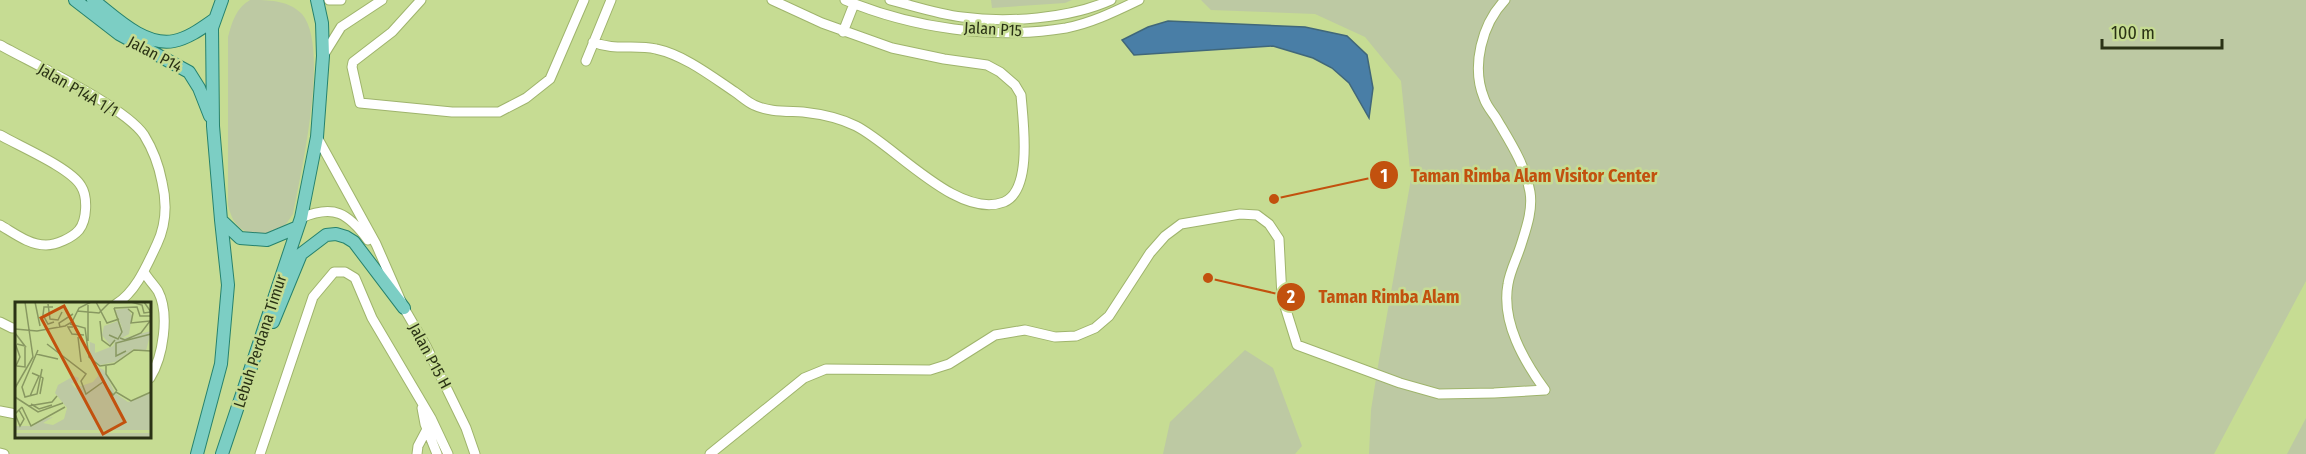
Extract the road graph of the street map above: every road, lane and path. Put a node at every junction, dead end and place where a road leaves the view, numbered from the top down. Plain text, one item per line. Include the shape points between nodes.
1 (75, 0) edge
2 (93, 0) edge
3 (222, 0) edge
4 (317, 0) edge
5 (329, 0) edge
6 (341, 0) edge
7 (382, 0) edge
8 (421, 0) edge
9 (584, 0) edge
10 (611, 0) edge
11 (772, 0) edge
12 (890, 0) edge
13 (1111, 0) edge
14 (1139, 0) edge
15 (1505, 0) edge
16 (850, 2) edge
17 (215, 20) junction
18 (997, 20) junction
19 (843, 32) junction
20 (995, 32) junction
21 (593, 42) junction
22 (0, 45) edge
23 (323, 56) junction
24 (586, 61) dead end
25 (213, 126) junction
26 (0, 135) edge
27 (317, 137) junction
28 (221, 220) junction
29 (299, 223) junction
30 (0, 225) edge
31 (382, 259) junction
32 (144, 273) junction
33 (119, 302) edge
34 (404, 308) junction
35 (0, 322) edge
36 (15, 328) edge
37 (259, 345) junction
38 (152, 374) edge
39 (421, 402) junction
40 (0, 411) edge
41 (15, 414) edge
42 (428, 429) junction
43 (432, 442) junction
44 (197, 454) edge
45 (222, 454) edge
46 (261, 454) edge
47 (417, 454) edge
48 (436, 454) edge
49 (448, 454) edge
50 (475, 454) edge
51 (710, 454) edge

1 - 25 main road, Jalan P14 via 119,34 189,72
2 - 17 main road, Jalan P14 via 128,28 158,41 173,42
3 - 17 main road
4 - 23 main road, Lebuh Perdana Timur
5 - 6 street
7 - 23 street via 341,27
8 - 9 street via 392,32 353,62 358,100 362,103 453,112 499,112 550,79
10 - 21 street
11 - 19 street
12 - 18 street, Jalan P15 via 960,17
13 - 18 street, Jalan P15 via 1068,13
14 - 20 street, Jalan P15 via 1067,28
15 - 51 street via 1486,28 1479,71 1484,98 1524,166 1530,195 1528,222 1508,284 1507,304 1525,362 1545,390 1439,394 1297,345 1282,297 1279,239 1257,215 1240,214 1181,224 1165,236 1109,316 1095,328 1076,336 1055,337 1025,330 995,335 930,370 826,369 804,378
16 - 19 street
16 - 20 street, Jalan P15 via 886,15 934,25
17 - 25 main road
18 - 20 street
19 - 21 street via 902,50 987,65 1015,85 1021,95 1023,126 1023,178 1016,192 1007,201 974,202 926,177 855,126 831,117 754,105 678,57 655,48 604,47
21 - 24 street
22 - 32 street, Jalan P14A 1/1 via 114,108 143,134 160,170 166,200 162,234
23 - 27 main road, Lebuh Perdana Timur
25 - 28 main road, Lebuh Perdana Timur
26 - 30 street via 64,170 82,186 86,206 79,230 63,242 30,242
27 - 29 main road, Lebuh Perdana Timur
27 - 31 street, Jalan P15 H
28 - 29 main road via 240,238 267,240
28 - 44 main road, Lebuh Perdana Timur via 228,285 221,364
29 - 31 street, Jalan P15 H via 334,211 348,217
29 - 37 main road, Lebuh Perdana Timur
31 - 34 street, Jalan P15 H
32 - 33 street, Jalan P14A 1/1
32 - 38 street via 159,292 163,309 161,356
34 - 37 main road via 354,242 336,234 326,235 301,254 276,317
34 - 50 street, Jalan P15 H via 466,428
35 - 36 street
37 - 45 main road, Lebuh Perdana Timur
39 - 42 street
39 - 46 street via 372,318 355,278 345,272 334,272 313,297
39 - 49 street
40 - 41 street
42 - 43 street
42 - 47 street
43 - 47 street via 427,441
43 - 48 street

